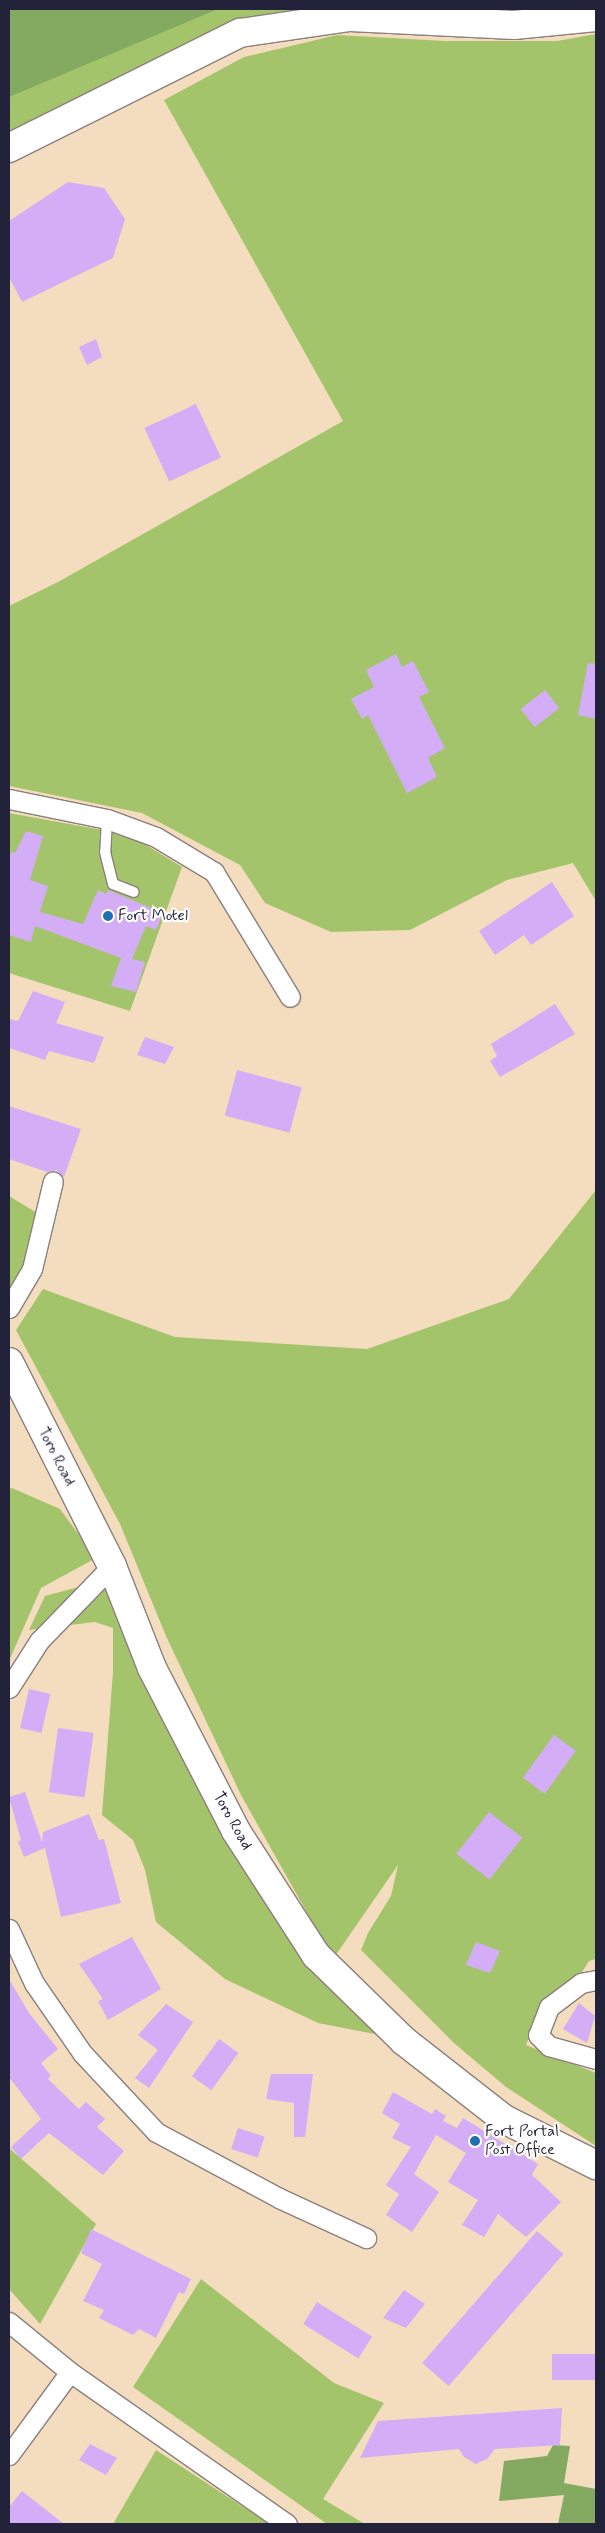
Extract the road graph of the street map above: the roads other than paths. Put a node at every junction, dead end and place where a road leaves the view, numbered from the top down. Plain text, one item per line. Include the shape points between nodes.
1 (596, 17) edge
2 (9, 148) edge
3 (9, 799) edge
4 (107, 819) junction
5 (134, 892) dead end
6 (290, 997) dead end
7 (53, 1181) dead end
8 (9, 1308) edge
9 (9, 1362) edge
10 (112, 1566) junction
11 (9, 1688) edge
12 (9, 1929) edge
13 (596, 1980) edge
14 (596, 2059) edge
15 (596, 2165) edge
16 (366, 2238) dead end
17 (9, 2322) edge
18 (70, 2372) junction
19 (9, 2455) edge
20 (288, 2524) edge

1 - 2 main road via 514,25 350,17 240,34
3 - 4 street
4 - 5 lane via 105,852 113,884
4 - 6 street via 156,837 214,872
7 - 8 street via 32,1269
9 - 10 main road, Toro Road
10 - 11 street via 39,1641
10 - 15 main road, Toro Road via 152,1668 236,1831 316,1955 404,2041 504,2119
12 - 16 street via 34,1983 71,2038 119,2095 156,2132 279,2198
13 - 14 street via 581,1983 549,2007 538,2035 549,2046
17 - 18 street
18 - 19 street
18 - 20 street

